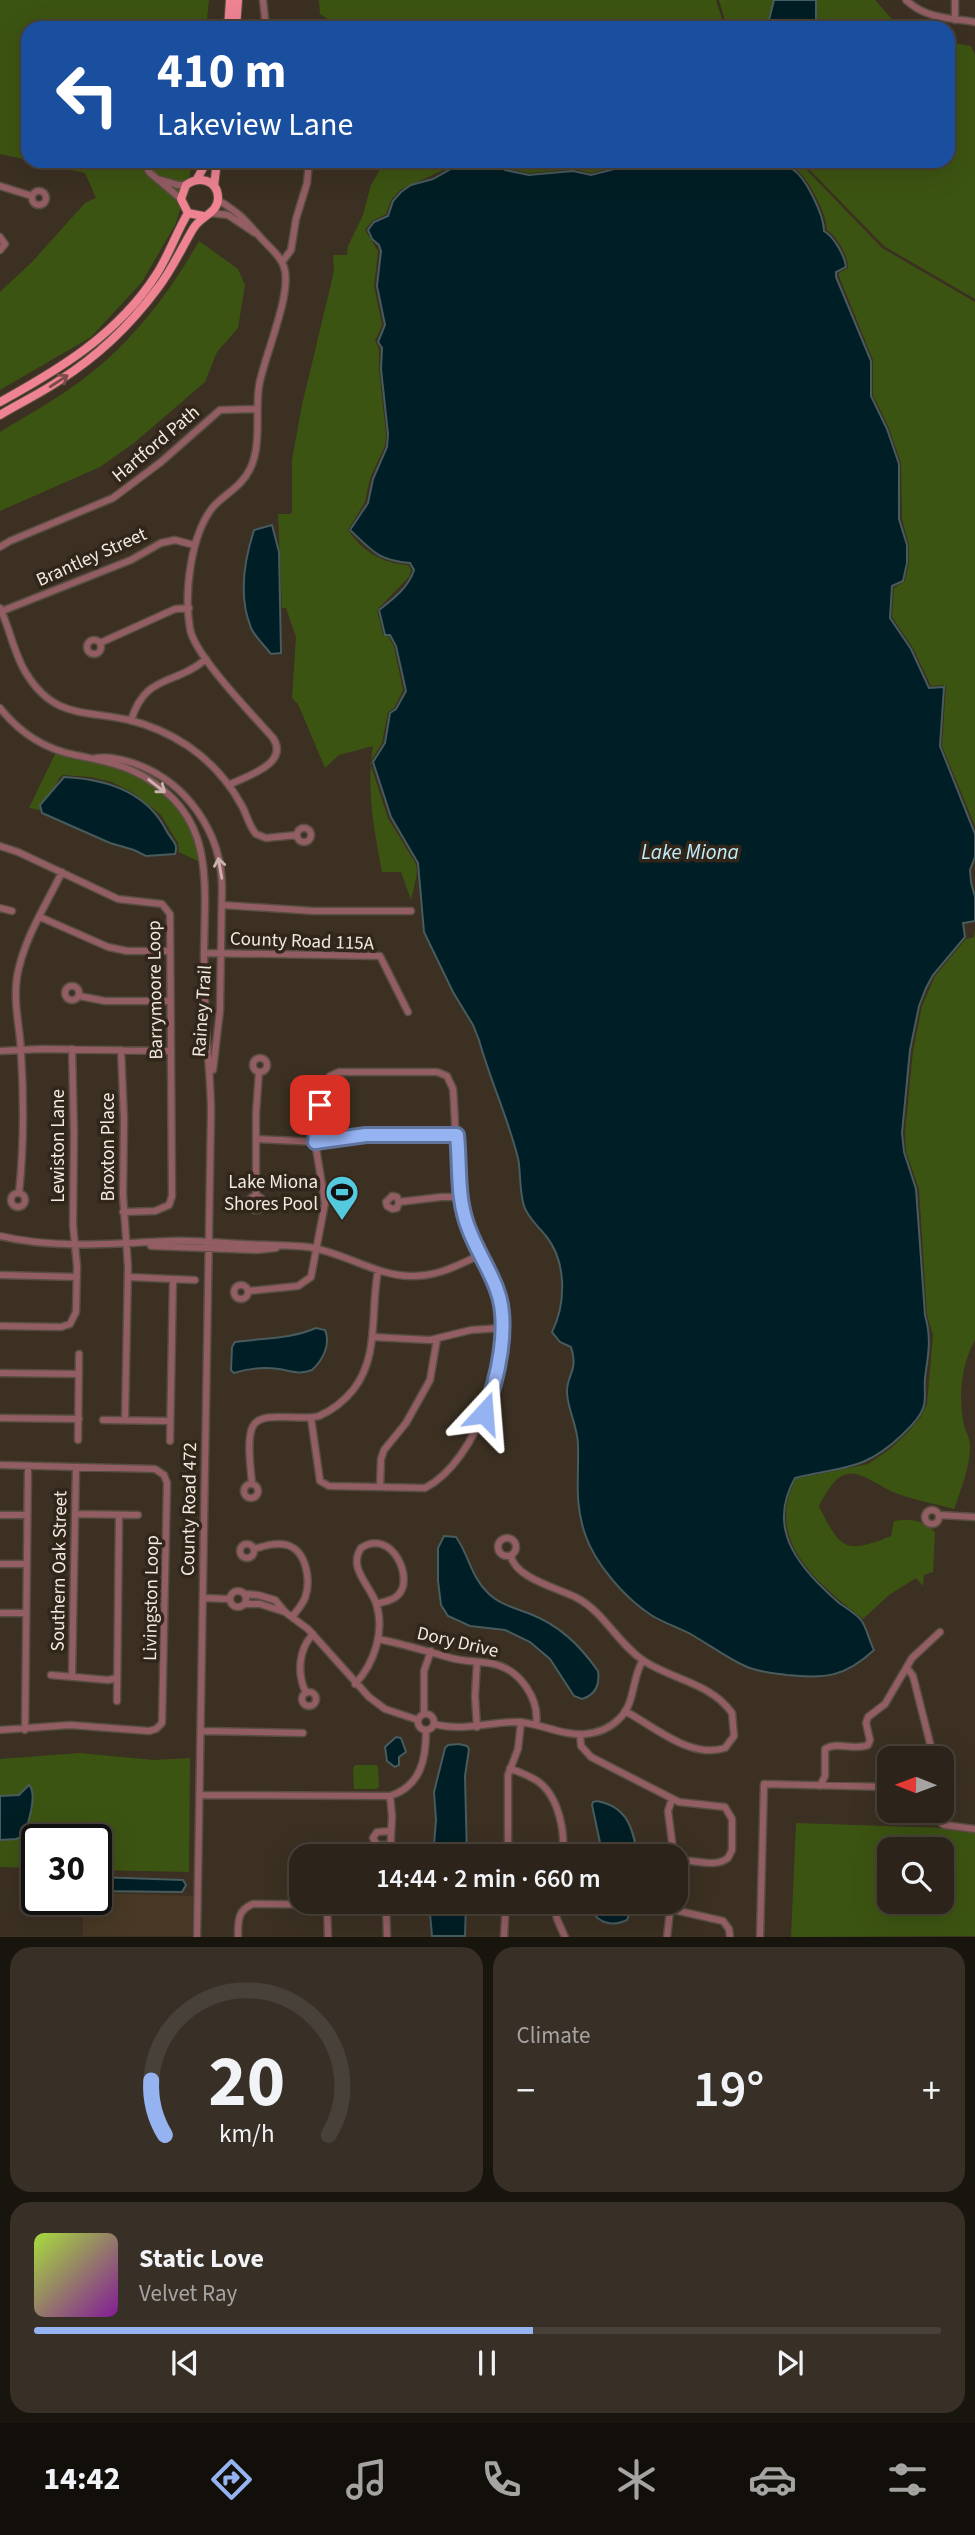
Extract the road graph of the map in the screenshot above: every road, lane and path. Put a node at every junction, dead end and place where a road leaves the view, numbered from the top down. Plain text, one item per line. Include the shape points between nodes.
1 (230, 0) edge
2 (238, 0) edge
3 (263, 0) edge
4 (906, 0) edge
5 (955, 0) edge
6 (955, 20) junction
7 (228, 21) edge
8 (236, 21) edge
9 (264, 21) edge
10 (975, 22) edge
11 (149, 168) edge
12 (203, 168) edge
13 (217, 168) edge
14 (308, 168) edge
15 (155, 178) junction
16 (197, 179) junction
17 (186, 185) junction
18 (0, 186) edge
19 (214, 186) junction
20 (32, 196) dead end
21 (181, 199) junction
22 (218, 200) junction
23 (188, 213) junction
24 (206, 215) junction
25 (259, 236) junction
26 (0, 237) edge
27 (0, 250) edge
28 (282, 262) junction
29 (0, 402) edge
30 (257, 409) junction
31 (0, 415) edge
32 (194, 545) junction
33 (0, 547) edge
34 (189, 608) junction
35 (1, 610) edge
36 (100, 643) dead end
37 (206, 659) junction
38 (0, 708) edge
39 (131, 721) junction
40 (95, 758) junction
41 (229, 785) junction
42 (297, 835) dead end
43 (0, 846) edge
44 (62, 872) junction
45 (222, 905) junction
46 (0, 908) edge
47 (12, 911) dead end
48 (411, 911) dead end
49 (40, 917) junction
50 (170, 951) junction
51 (204, 953) junction
52 (221, 953) junction
53 (79, 996) dead end
54 (169, 1001) junction
55 (408, 1012) dead end
56 (21, 1049) junction
57 (72, 1049) junction
58 (121, 1050) junction
59 (0, 1051) edge
60 (170, 1051) junction
61 (259, 1072) dead end
62 (211, 1083) junction
63 (457, 1135) junction
64 (256, 1139) junction
65 (315, 1142) junction
66 (19, 1193) dead end
67 (256, 1196) dead end
68 (461, 1197) junction
69 (399, 1202) dead end
70 (123, 1212) junction
71 (0, 1236) edge
72 (74, 1243) junction
73 (125, 1244) junction
74 (208, 1246) junction
75 (316, 1249) junction
76 (480, 1255) junction
77 (378, 1271) junction
78 (0, 1275) edge
79 (77, 1277) junction
80 (128, 1277) junction
81 (173, 1280) junction
82 (195, 1280) dead end
83 (248, 1291) dead end
84 (0, 1326) edge
85 (502, 1328) junction
86 (372, 1337) junction
87 (437, 1339) junction
88 (79, 1354) dead end
89 (0, 1373) edge
90 (79, 1374) junction
91 (0, 1418) edge
92 (311, 1418) junction
93 (79, 1419) junction
94 (103, 1420) dead end
95 (125, 1420) junction
96 (170, 1421) junction
97 (78, 1440) dead end
98 (170, 1441) dead end
99 (0, 1465) edge
100 (28, 1466) junction
101 (76, 1467) junction
102 (252, 1485) dead end
103 (380, 1487) junction
104 (0, 1514) edge
105 (75, 1514) junction
106 (27, 1515) junction
107 (119, 1515) junction
108 (138, 1515) dead end
109 (939, 1515) dead end
110 (975, 1517) edge
111 (254, 1549) dead end
112 (511, 1556) dead end
113 (0, 1563) edge
114 (26, 1564) junction
115 (245, 1594) junction
116 (259, 1595) junction
117 (203, 1598) junction
118 (229, 1598) junction
119 (244, 1604) junction
120 (258, 1604) junction
121 (376, 1604) junction
122 (285, 1612) junction
123 (0, 1613) edge
124 (26, 1613) junction
125 (292, 1617) junction
126 (940, 1632) dead end
127 (313, 1634) junction
128 (378, 1639) junction
129 (431, 1651) junction
130 (643, 1660) junction
131 (477, 1662) junction
132 (907, 1668) junction
133 (51, 1675) dead end
134 (72, 1677) junction
135 (117, 1678) junction
136 (355, 1684) junction
137 (306, 1693) dead end
138 (117, 1701) dead end
139 (625, 1711) junction
140 (424, 1714) junction
141 (418, 1720) junction
142 (521, 1723) junction
143 (434, 1724) junction
144 (536, 1725) junction
145 (477, 1727) junction
146 (0, 1730) edge
147 (25, 1730) junction
148 (201, 1731) junction
149 (426, 1731) junction
150 (303, 1733) dead end
151 (580, 1734) junction
152 (931, 1746) edge
153 (510, 1769) junction
154 (820, 1786) junction
155 (877, 1787) edge
156 (200, 1795) junction
157 (390, 1796) junction
158 (672, 1799) junction
159 (943, 1824) edge
160 (975, 1829) edge
161 (391, 1831) junction
162 (376, 1844) edge
163 (391, 1844) edge
164 (508, 1844) edge
165 (562, 1844) edge
166 (673, 1844) edge
167 (688, 1859) edge
168 (289, 1903) edge
169 (688, 1910) edge
170 (327, 1914) edge
171 (386, 1914) edge
172 (505, 1914) edge
173 (556, 1914) edge
174 (669, 1914) edge
175 (197, 1937) edge
176 (238, 1937) edge
177 (328, 1937) edge
178 (387, 1937) edge
179 (504, 1937) edge
180 (565, 1937) edge
181 (667, 1937) edge
182 (730, 1937) edge
183 (760, 1937) edge

1 - 7 main road
2 - 8 main road
3 - 9 street
4 - 6 street via 929,15
5 - 6 street
6 - 10 street
11 - 15 street
12 - 16 main road
13 - 19 main road
14 - 28 street via 291,250
15 - 17 street
15 - 21 street
16 - 17 main road
16 - 19 main road
17 - 21 main road
18 - 20 street
19 - 22 main road
21 - 23 main road
22 - 24 main road
22 - 25 street via 247,220
23 - 24 main road
23 - 29 main road via 156,275 118,322 89,348
24 - 25 street via 228,215
31 -> 24 main road via 61,380 130,321 158,288
25 - 28 street
26 - 27 street via 5,244
28 - 30 street via 285,290
30 - 32 street via 251,468 213,508
30 - 33 street, Hartford Path via 220,410 113,498
32 - 34 street
32 - 35 street, Brantley Street via 175,540 161,543 131,560
34 - 36 street
34 - 37 street via 193,640
35 - 39 street via 25,672 45,695 81,714
37 - 39 street via 150,688
37 - 41 street via 278,747 269,765
38 - 40 street, Rainey Trail via 20,729 47,746
39 - 41 street via 188,746
45 -> 40 street, Rainey Trail via 222,871 216,848 189,800 145,768 114,758
40 -> 51 street, Rainey Trail via 150,780 190,823 205,869
41 - 42 street via 256,834 266,838
43 - 44 street, Barrymoore Loop
44 - 49 street
44 - 50 street, Barrymoore Loop via 118,899 162,904 170,914
45 - 48 street
45 - 52 street, Rainey Trail
46 - 47 street
49 - 50 street via 108,947
49 - 56 street via 18,976
50 - 54 street, Barrymoore Loop
51 - 52 street, County Road 115A
51 - 62 street, Rainey Trail
52 - 55 street, County Road 115A via 380,956
52 - 62 street, Rainey Trail
53 - 54 street via 105,1001
54 - 60 street, Barrymoore Loop
56 - 57 street
56 - 59 street
56 - 66 street via 24,1138
57 - 58 street
57 - 72 street, Lewiston Lane
58 - 60 street
58 - 70 street, Broxton Place
60 - 70 street, Barrymoore Loop via 171,1201 160,1210
61 - 64 street
62 - 74 street, County Road 472
63 - 65 street via 366,1135
63 - 65 street via 453,1089 444,1074 339,1072 328,1080
63 - 68 street
64 - 65 street
64 - 67 street
65 - 75 street via 325,1203
68 - 69 street
68 - 76 street
70 - 73 street, Broxton Place
71 - 72 street
72 - 73 street
72 - 79 street, Lewiston Lane
73 - 74 street
73 - 80 street, Broxton Place
74 - 75 street
74 - 117 street, County Road 472
75 - 77 street
75 - 83 street via 308,1281
76 - 77 street via 445,1272 421,1276
76 - 85 street via 497,1289
77 - 86 street
78 - 79 street
79 - 84 street, Lewiston Lane via 71,1324
80 - 81 street
80 - 95 street, Broxton Place
81 - 82 street
81 - 96 street
85 - 87 street
85 - 103 street via 492,1393 474,1433 452,1465 425,1488
86 - 87 street
86 - 92 street via 366,1369 354,1389 337,1407
87 - 103 street via 430,1380 384,1450
88 - 90 street
89 - 90 street
90 - 93 street
91 - 93 street
92 - 102 street via 264,1417 255,1423 250,1435
92 - 103 street via 320,1480 330,1486
93 - 97 street
94 - 95 street
95 - 96 street
96 - 98 street
99 - 100 street, Livingston Loop
100 - 101 street, Livingston Loop
100 - 106 street
101 - 105 street, Southern Oak Street
101 - 147 street, Livingston Loop via 155,1469 167,1479 163,1718 159,1727 149,1731 70,1724
104 - 106 street
105 - 107 street
105 - 134 street, Southern Oak Street
106 - 114 street
107 - 108 street
107 - 135 street
109 - 110 street
111 - 125 street via 284,1544 302,1557 306,1592
112 - 130 street via 523,1573 590,1606
113 - 114 street
114 - 124 street
115 - 116 street
115 - 118 street via 236,1591
115 - 119 street
116 - 120 street
116 - 122 street via 275,1600
117 - 118 street
117 - 148 street, County Road 472
118 - 119 street via 235,1607
119 - 120 street
120 - 122 street
121 - 121 street via 356,1562 361,1548 370,1543 391,1548 403,1580 400,1594
121 - 128 street
122 - 125 street
123 - 124 street
124 - 147 street
125 - 127 street
126 - 132 street
127 - 136 street
127 - 137 street via 301,1653
128 - 129 street, Dory Drive
128 - 136 street via 368,1667
129 - 131 street, Dory Drive
129 - 140 street via 424,1678
130 - 139 street
130 - 139 street via 721,1702 734,1718 733,1740 720,1749 690,1747
131 - 144 street, Dory Drive via 497,1665 517,1677 535,1703
131 - 145 street
132 - 152 street
132 - 154 street via 888,1701 866,1721 868,1745 825,1749 825,1776
133 - 134 street
134 - 135 street
135 - 138 street
136 - 141 street via 385,1709
139 - 151 street via 606,1728
140 - 141 street
140 - 143 street via 432,1716
141 - 149 street
142 - 144 street
142 - 145 street
142 - 153 street
143 - 145 street
143 - 149 street
144 - 151 street
146 - 147 street, Livingston Loop
148 - 150 street
148 - 156 street, County Road 472
149 - 157 street via 420,1773 407,1788
151 - 158 street via 581,1746 591,1757
153 - 164 street
153 - 165 street via 537,1780 549,1794
154 - 155 street
154 - 183 street via 764,1784
156 - 157 street
156 - 175 street, County Road 472
157 - 161 street
158 - 166 street via 668,1811
158 - 167 street via 721,1805 732,1819 732,1850 724,1862
159 - 160 street
161 - 162 street via 377,1832 373,1838
161 - 163 street
168 - 176 street via 249,1905 239,1916
169 - 182 street via 720,1919 727,1924
170 - 177 street
171 - 178 street
172 - 179 street
173 - 180 street
174 - 181 street

